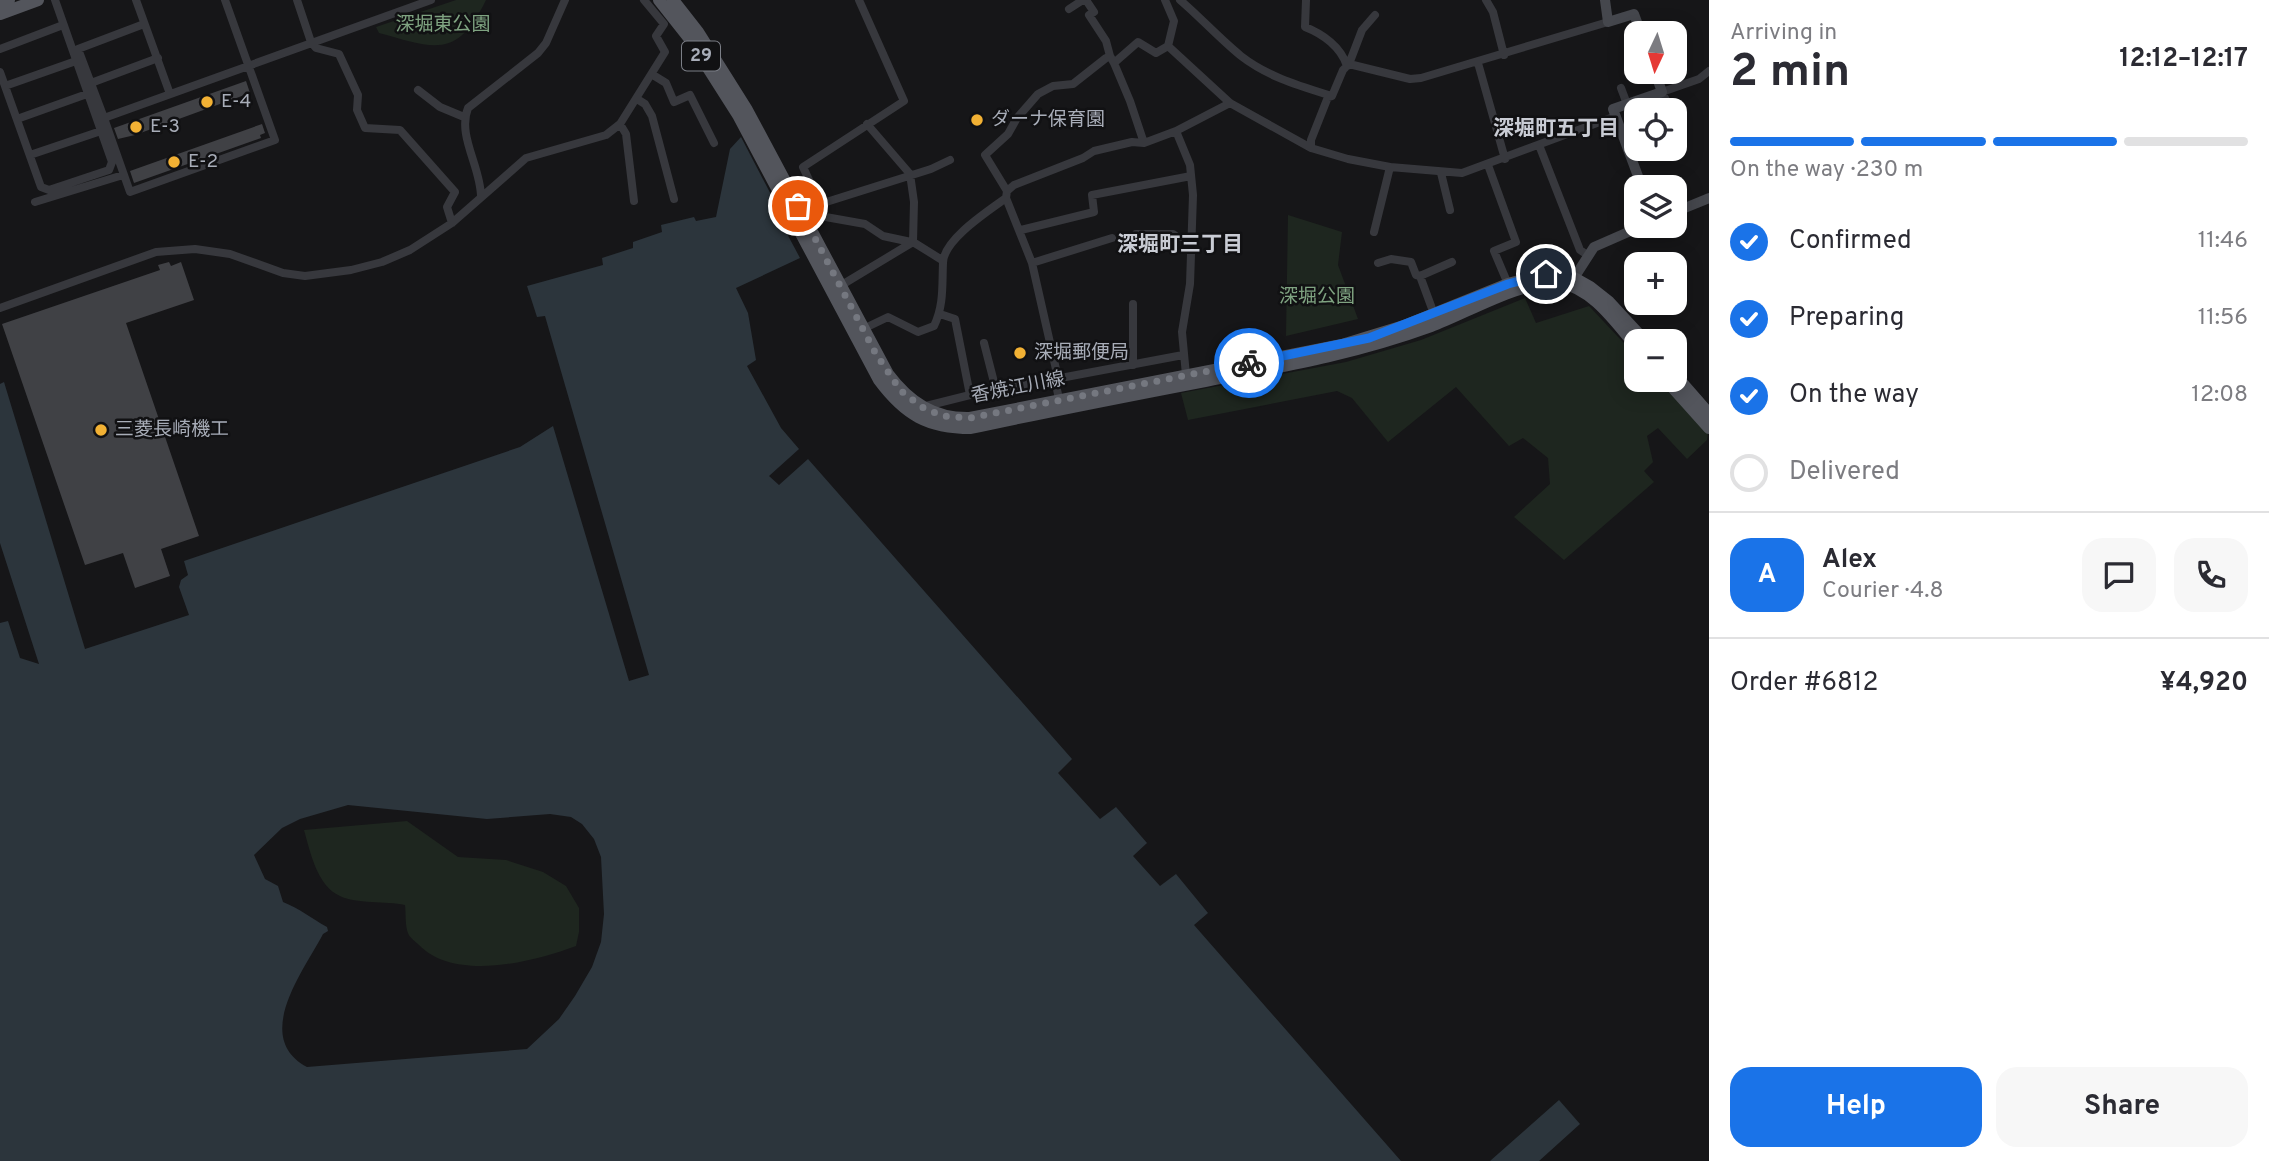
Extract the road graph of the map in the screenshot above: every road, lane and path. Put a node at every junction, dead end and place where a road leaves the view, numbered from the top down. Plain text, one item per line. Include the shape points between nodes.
1 (9, 0) edge
2 (38, 0) edge
3 (55, 0) edge
4 (136, 0) edge
5 (225, 0) edge
6 (298, 0) edge
7 (431, 0) edge
8 (565, 0) edge
9 (644, 0) edge
10 (659, 0) edge
11 (673, 0) edge
12 (859, 0) edge
13 (1084, 0) edge
14 (1165, 0) edge
15 (1180, 0) edge
16 (1306, 0) edge
17 (1486, 0) edge
18 (1605, 0) edge
19 (0, 3) edge
20 (1069, 9) dead end
21 (0, 13) edge
22 (1375, 15) dead end
23 (1637, 21) edge
24 (1608, 22) junction
25 (144, 24) junction
26 (63, 25) junction
27 (311, 42) junction
28 (1168, 46) junction
29 (0, 49) edge
30 (1504, 55) junction
31 (158, 58) junction
32 (1112, 60) junction
33 (76, 61) junction
34 (1478, 63) junction
35 (1348, 65) junction
36 (248, 67) junction
37 (1709, 71) edge
38 (0, 72) edge
39 (653, 75) junction
40 (91, 83) junction
41 (1659, 84) edge
42 (5, 86) junction
43 (1621, 88) dead end
44 (418, 89) dead end
45 (1662, 92) junction
46 (87, 94) junction
47 (170, 94) junction
48 (1332, 96) junction
49 (1625, 98) edge
50 (1644, 98) edge
51 (1665, 98) edge
52 (637, 99) junction
53 (1230, 103) junction
54 (1624, 105) edge
55 (742, 112) junction
56 (1616, 116) junction
57 (464, 117) junction
58 (104, 118) junction
59 (17, 119) junction
60 (620, 124) junction
61 (867, 124) junction
62 (101, 131) junction
63 (1176, 131) junction
64 (714, 143) dead end
65 (1144, 143) junction
66 (1538, 145) junction
67 (1311, 148) junction
68 (30, 155) junction
69 (950, 159) dead end
70 (1505, 159) junction
71 (769, 162) junction
72 (1488, 165) junction
73 (1390, 167) junction
74 (1441, 173) junction
75 (123, 174) junction
76 (910, 174) junction
77 (1638, 175) edge
78 (1191, 176) junction
79 (1006, 195) junction
80 (481, 197) junction
81 (1709, 198) edge
82 (674, 199) dead end
83 (634, 201) dead end
84 (35, 202) dead end
85 (820, 204) junction
86 (1687, 207) edge
87 (1450, 210) dead end
88 (820, 216) junction
89 (452, 223) junction
90 (810, 229) junction
91 (1021, 230) junction
92 (1374, 232) dead end
93 (1136, 234) dead end
94 (1624, 234) edge
95 (1191, 237) junction
96 (1112, 238) dead end
97 (912, 242) junction
98 (1584, 253) junction
99 (942, 260) junction
100 (1452, 262) dead end
101 (1032, 263) junction
102 (1378, 263) dead end
103 (1420, 276) junction
104 (1574, 278) junction
105 (1508, 284) junction
106 (841, 286) junction
107 (1133, 304) dead end
108 (0, 308) edge
109 (1433, 311) junction
110 (940, 314) junction
111 (863, 329) junction
112 (1634, 329) edge
113 (1624, 332) edge
114 (984, 343) dead end
115 (1183, 355) junction
116 (1133, 365) junction
117 (1121, 368) junction
118 (1185, 375) junction
119 (1055, 380) junction
120 (1124, 387) junction
121 (1687, 389) edge
122 (996, 390) junction
123 (1677, 392) edge
124 (970, 395) junction
125 (1059, 396) junction
126 (912, 405) junction
127 (1709, 414) edge
128 (955, 423) junction
129 (1709, 428) edge

1 - 19 main road
2 - 21 main road
3 - 26 street
4 - 25 street
5 - 36 street
6 - 27 street
7 - 27 street
8 - 57 street via 546,43 472,102
9 - 39 street via 664,23 656,36 665,52
10 - 55 main road, 29
11 - 55 main road, 29 via 698,32
12 - 61 street via 904,100
13 - 20 street
13 - 32 street via 1094,12 1088,15 1106,41
14 - 28 street via 1174,20
15 - 48 street via 1258,67
16 - 35 street via 1305,27 1343,54
17 - 30 street
18 - 24 main road
22 - 35 street via 1362,30
23 - 24 main road via 1634,14
24 - 30 street
25 - 31 street
25 - 40 street via 79,49
26 - 29 street
26 - 33 street
27 - 36 street
27 - 89 street via 316,48 339,54 358,95 357,110 365,128 400,130 455,192 447,207
28 - 32 street via 1156,53 1138,43
28 - 53 street
30 - 34 street
31 - 40 street
31 - 47 street
32 - 65 street
32 - 79 street via 1073,84 1053,86 1033,98 1008,134 985,155
33 - 42 street
33 - 46 street
34 - 35 street via 1410,79
34 - 70 street
35 - 48 street
36 - 47 street
36 - 75 street via 275,140 130,192
37 - 45 street
38 - 42 street
39 - 52 street
39 - 64 street via 666,83 674,102 690,95
40 - 58 street
41 - 45 main road
42 - 59 street
43 - 49 street
44 - 57 street via 440,107
45 - 50 main road
45 - 51 street
46 - 59 street
46 - 62 street
47 - 58 street
48 - 67 street via 1318,121
52 - 60 street
52 - 82 street via 652,116
53 - 63 street
53 - 67 street
54 - 56 main road via 1613,108
55 - 71 main road, 29
56 - 66 street
56 - 77 main road
57 - 80 street
58 - 75 street
59 - 68 street
60 - 80 street via 606,135 526,158
60 - 83 street via 626,135
61 - 76 street
61 - 85 street via 803,167
62 - 68 street
62 - 68 street via 112,162 109,170 49,190 41,187
63 - 65 street
63 - 78 street
65 - 79 street via 1094,151 1014,186
66 - 70 street
66 - 98 street
67 - 73 street
69 - 76 street
70 - 72 street
71 - 90 main road, 29
71 - 126 main road, 29 via 866,359 893,398
72 - 74 street via 1462,173
72 - 105 street via 1516,242 1494,251
73 - 74 street
73 - 92 street
74 - 87 street
75 - 84 street
76 - 85 street
76 - 97 street
78 - 91 street via 1092,195 1094,212
78 - 95 street
79 - 91 street
79 - 99 street via 957,237
80 - 89 street
81 - 86 main road
85 - 88 street
88 - 90 street
88 - 97 street via 865,224 883,236
89 - 108 street via 411,250 351,271 305,276 230,254 195,249 156,252
90 - 106 main road, 29
91 - 101 street
93 - 95 street
94 - 98 main road
95 - 115 street
96 - 101 street
97 - 99 street
97 - 106 street
98 - 104 main road
99 - 110 street
100 - 103 street
101 - 119 street
102 - 103 street via 1391,259 1411,262
103 - 109 street
104 - 105 main road, 香焼江川線 via 1546,274
104 - 112 main road via 1609,302
105 - 109 main road, 香焼江川線
106 - 111 main road, 29
107 - 116 street
109 - 118 main road, 香焼江川線 via 1342,345
110 - 111 street via 933,326 918,332 888,317
110 - 124 street via 955,319
111 - 126 main road, 29
113 - 128 main road, 香焼江川線 via 1586,295 1567,285 1549,283 1520,289 1344,354 971,428
114 - 122 street
115 - 116 street
115 - 118 street
116 - 117 street
117 - 119 street
117 - 120 street
118 - 120 main road, 香焼江川線
119 - 122 street
119 - 125 street
120 - 125 main road, 香焼江川線
121 - 127 main road
122 - 124 street
123 - 129 main road
124 - 126 street
125 - 128 main road, 香焼江川線
126 - 128 main road, 香焼江川線

